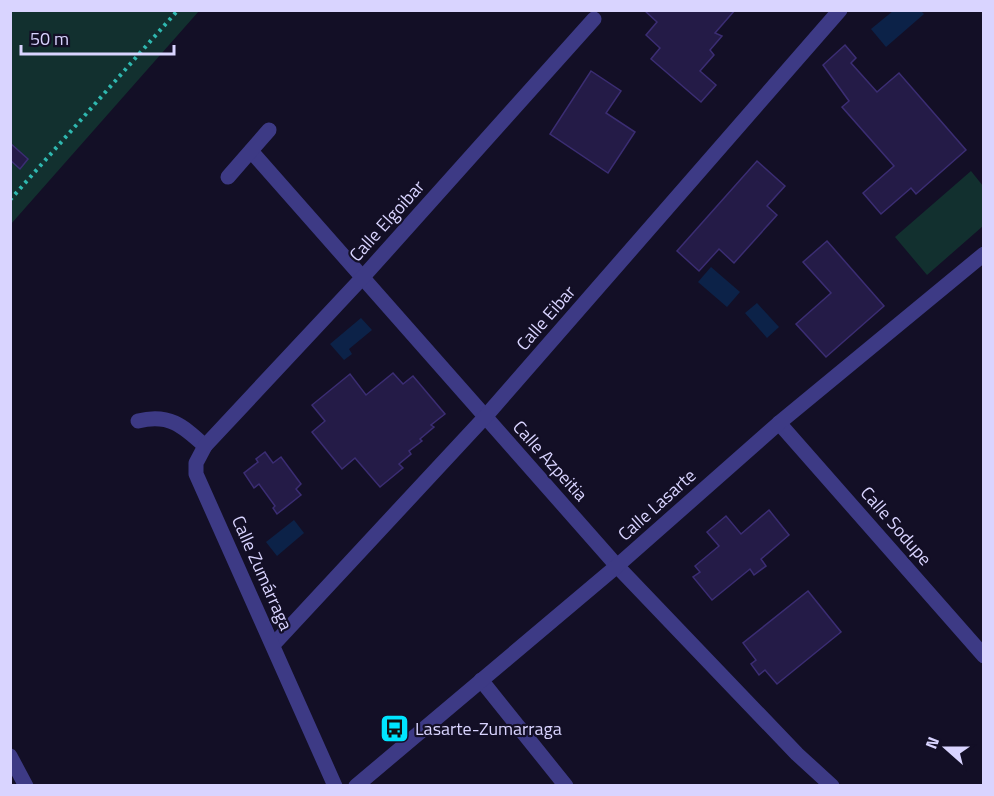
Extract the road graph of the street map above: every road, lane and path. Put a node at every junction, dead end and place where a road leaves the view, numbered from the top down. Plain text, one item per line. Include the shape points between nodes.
1 (178, 10) edge
2 (840, 10) edge
3 (594, 19) dead end
4 (269, 130) dead end
5 (251, 151) junction
6 (228, 177) dead end
7 (10, 200) edge
8 (984, 254) edge
9 (363, 277) junction
10 (485, 417) junction
11 (138, 421) dead end
12 (779, 423) junction
13 (205, 446) junction
14 (617, 566) junction
15 (273, 645) junction
16 (984, 656) edge
17 (481, 680) junction
18 (10, 756) edge
19 (26, 786) edge
20 (335, 786) edge
21 (356, 786) edge
22 (566, 786) edge
23 (832, 786) edge

1 - 7 path
2 - 10 street, Calle Eibar
3 - 9 street, Calle Elgoibar
4 - 5 street
5 - 6 street
5 - 9 street, Calle Azpeitia
8 - 12 street, Calle Lasarte
9 - 10 street, Calle Azpeitia
9 - 13 street, Calle Elgoibar
10 - 14 street, Calle Azpeitia
10 - 15 street, Calle Eibar
11 - 13 street via 168,419
12 - 14 street, Calle Lasarte
12 - 16 street, Calle Sodupe
13 - 15 street, Calle Zumárraga via 196,463 196,474
14 - 17 street, Calle Lasarte
14 - 23 street, Calle Azpeitia
15 - 20 street, Calle Zumárraga
17 - 21 street, Calle Lasarte
17 - 22 street
18 - 19 street

